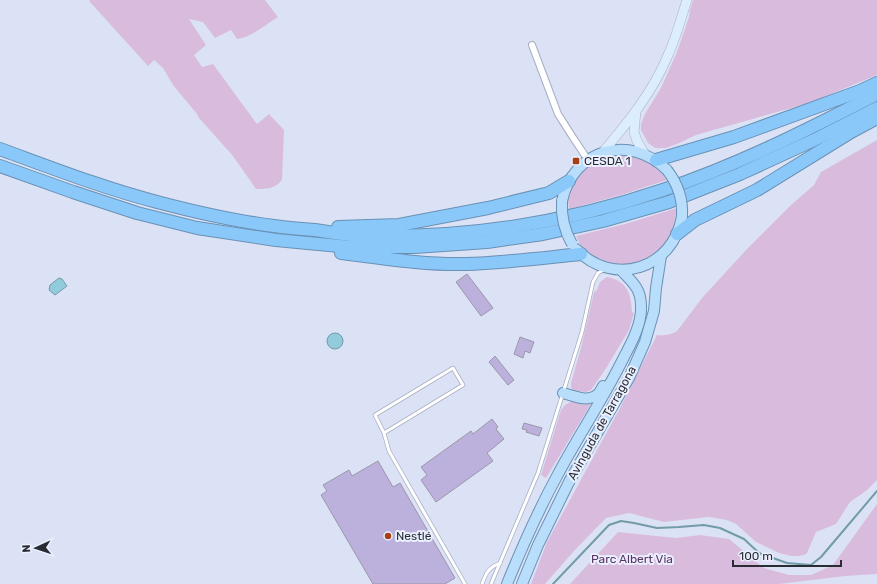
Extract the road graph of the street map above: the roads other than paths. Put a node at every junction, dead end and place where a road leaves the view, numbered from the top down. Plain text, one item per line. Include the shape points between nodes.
1 (687, 0) edge
2 (532, 45) dead end
3 (877, 83) edge
4 (877, 94) edge
5 (877, 108) edge
6 (636, 111) junction
7 (877, 118) edge
8 (0, 149) edge
9 (603, 152) junction
10 (644, 153) junction
11 (588, 160) junction
12 (656, 160) junction
13 (0, 166) edge
14 (569, 182) junction
15 (197, 228) junction
16 (320, 231) junction
17 (677, 234) junction
18 (580, 254) junction
19 (661, 256) junction
20 (606, 268) junction
21 (621, 270) junction
22 (633, 338) junction
23 (563, 393) junction
24 (384, 433) junction
25 (500, 563) junction
26 (465, 584) edge
27 (482, 584) edge
28 (492, 584) edge
29 (507, 584) edge
30 (522, 584) edge

1 - 6 main road via 668,55
2 - 11 street via 558,114
3 - 12 highway via 734,138
4 - 16 highway via 808,130 735,163 664,190 599,210 485,231 414,235 353,235
5 - 15 highway via 740,174 669,202 543,234 487,242 415,247 350,247 276,240
6 - 9 main road
6 - 10 main road via 634,132
7 - 17 highway via 757,190 696,220
8 - 16 highway via 114,190 156,202 272,226
9 - 10 main road via 624,149
9 - 11 main road
10 - 12 main road
11 - 14 main road via 579,167
12 - 17 main road, bridge via 667,170 679,191 682,216
13 - 15 highway via 137,213
14 - 16 highway via 549,193 488,208 400,224 330,228
14 - 18 main road, bridge via 562,201 563,223 568,238
15 - 18 highway via 211,235 275,246 421,262 511,262
17 - 19 main road
18 - 20 main road
19 - 21 main road via 642,267
19 - 30 main road, Avinguda de Tarragona via 654,310 646,342 629,378 570,480 538,544
20 - 21 main road
20 - 23 lane via 598,273 593,282 582,332
21 - 22 main road, Avinguda de Tarragona via 635,284 641,299 642,307
22 - 23 main road via 598,394 587,399
22 - 29 main road, Avinguda de Tarragona via 616,374 557,476
23 - 25 lane via 538,473
24 - 24 lane via 463,385 453,368 375,415
24 - 26 lane via 389,451
25 - 27 lane via 490,568
25 - 28 lane

